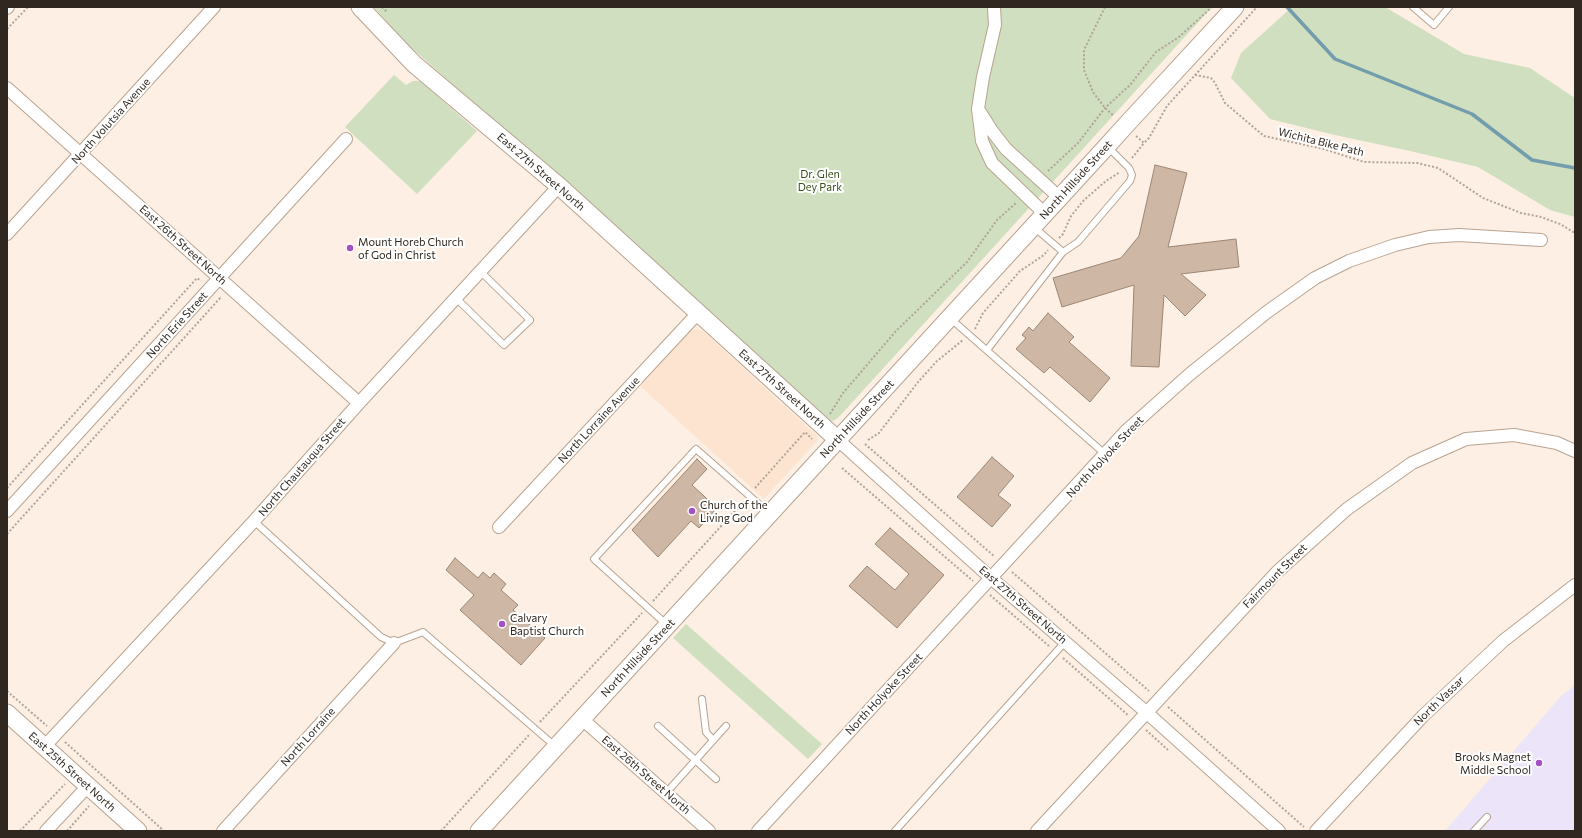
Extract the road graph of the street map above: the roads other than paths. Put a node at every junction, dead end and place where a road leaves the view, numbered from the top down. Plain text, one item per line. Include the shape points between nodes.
1 (214, 7) edge
2 (360, 7) edge
3 (994, 7) edge
4 (1414, 7) edge
5 (1449, 7) edge
6 (1230, 12) edge
7 (7, 88) edge
8 (978, 109) junction
9 (346, 139) dead end
10 (1107, 146) junction
11 (81, 154) junction
12 (559, 186) junction
13 (1060, 198) junction
14 (1045, 214) junction
15 (1033, 227) junction
16 (7, 234) edge
17 (1541, 240) dead end
18 (1063, 252) junction
19 (480, 271) junction
20 (220, 278) junction
21 (456, 298) junction
22 (698, 313) junction
23 (950, 318) junction
24 (987, 350) junction
25 (359, 403) junction
26 (838, 440) junction
27 (1575, 451) edge
28 (1105, 454) junction
29 (7, 511) edge
30 (770, 514) junction
31 (254, 521) junction
32 (500, 527) dead end
33 (991, 578) junction
34 (1575, 585) edge
35 (668, 625) junction
36 (1065, 642) junction
37 (394, 643) junction
38 (702, 699) dead end
39 (1146, 712) junction
40 (7, 713) edge
41 (582, 719) junction
42 (658, 726) dead end
43 (726, 726) dead end
44 (713, 740) junction
45 (44, 747) junction
46 (557, 747) junction
47 (695, 760) junction
48 (716, 779) dead end
49 (88, 786) junction
50 (666, 793) junction
51 (1487, 817) dead end
52 (46, 831) edge
53 (138, 831) edge
54 (223, 831) edge
55 (480, 831) edge
56 (709, 831) edge
57 (758, 831) edge
58 (895, 831) edge
59 (1037, 831) edge
60 (1279, 831) edge
61 (1316, 831) edge
62 (1474, 831) edge

1 - 11 street, North Volutsia Avenue
2 - 12 main road, East 27th Street North via 414,64
3 - 8 street via 995,25
4 - 5 lane via 1434,25
6 - 10 main road, North Hillside Street
7 - 11 street, East 26th Street North
8 - 13 street via 1006,149
8 - 14 street via 982,141 992,163
9 - 20 street, North Erie Street
10 - 13 main road, North Hillside Street
10 - 18 lane via 1129,168 1132,175 1130,181 1078,242
11 - 16 street, North Volutsia Avenue
11 - 20 street, East 26th Street North
12 - 19 street, North Chautauqua Street
12 - 22 main road, East 27th Street North
13 - 14 main road, North Hillside Street
14 - 15 main road, North Hillside Street
15 - 18 lane
15 - 23 main road, North Hillside Street
17 - 28 street, North Holyoke Street via 1459,235 1430,237 1395,245 1342,264 1315,278 1225,345 1138,421
18 - 24 lane
19 - 21 street, North Chautauqua Street
19 - 21 lane via 530,320 504,346
20 - 25 street, East 26th Street North
20 - 29 street, North Erie Street
21 - 25 street, North Chautauqua Street
22 - 26 main road, East 27th Street North
22 - 32 street, North Lorraine Avenue
23 - 24 lane
23 - 26 main road, North Hillside Street
24 - 28 lane
25 - 31 street, North Chautauqua Street
26 - 30 main road, North Hillside Street
26 - 33 street, East 27th Street North
27 - 39 street, Fairmount Street via 1557,443 1514,435 1466,439 1412,463 1346,509 1277,572
28 - 33 street, North Holyoke Street
30 - 35 main road, North Hillside Street
30 - 35 lane via 696,449 594,559
31 - 37 lane via 382,637
31 - 45 street, North Chautauqua Street
33 - 36 street, East 27th Street North
33 - 57 street, North Holyoke Street
34 - 61 street, North Vassar via 1503,641 1423,716
35 - 41 main road, North Hillside Street
36 - 39 street, East 27th Street North
36 - 58 lane
37 - 46 lane via 423,632
37 - 54 street, North Lorraine
38 - 44 lane via 706,732
39 - 59 street, Fairmount Street
39 - 60 street, East 27th Street North
40 - 45 main road, East 25th Street North
41 - 46 main road, North Hillside Street
41 - 50 street, East 26th Street North
42 - 47 lane
43 - 44 lane
44 - 47 lane
45 - 49 main road, East 25th Street North
46 - 55 main road, North Hillside Street
47 - 48 lane
47 - 50 lane
49 - 52 street
49 - 53 main road, East 25th Street North
50 - 56 street, East 26th Street North
51 - 62 lane

